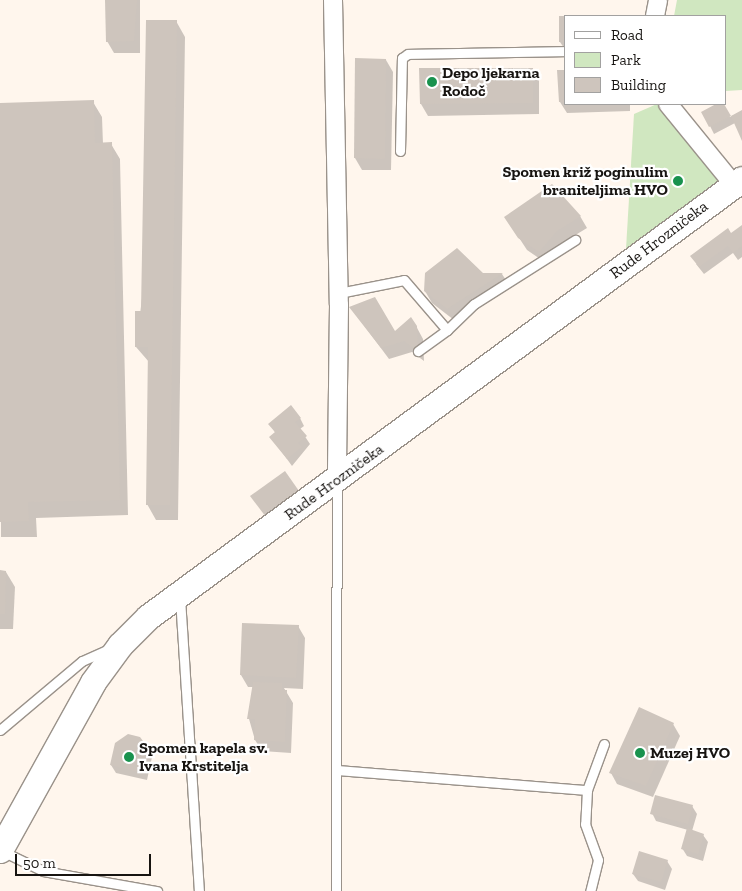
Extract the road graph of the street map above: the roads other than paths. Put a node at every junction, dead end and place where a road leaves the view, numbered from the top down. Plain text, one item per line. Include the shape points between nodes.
1 (333, 0) edge
2 (658, 0) edge
3 (655, 15) edge
4 (564, 51) edge
5 (669, 105) edge
6 (400, 151) dead end
7 (738, 182) edge
8 (575, 240) dead end
9 (339, 293) junction
10 (447, 330) junction
11 (418, 351) dead end
12 (336, 480) junction
13 (180, 595) junction
14 (120, 645) junction
15 (0, 730) edge
16 (604, 744) dead end
17 (337, 770) junction
18 (587, 790) junction
19 (27, 800) junction
20 (0, 830) edge
21 (0, 850) edge
22 (158, 891) edge
23 (200, 891) edge
24 (336, 891) edge
25 (590, 891) edge

1 - 9 street
2 - 3 street
4 - 6 lane via 408,54 402,58
5 - 7 street
7 - 12 street, Rude Hrozničeka
8 - 10 lane via 474,304
9 - 10 lane via 404,280
9 - 12 street
10 - 11 lane
12 - 13 street, Rude Hrozničeka
12 - 17 lane
13 - 14 street, Rude Hrozničeka
13 - 23 lane
14 - 15 lane via 82,661
14 - 19 street, Rude Hrozničeka via 63,732
16 - 18 lane
17 - 18 lane
17 - 24 lane
18 - 25 lane via 585,824 598,860
19 - 20 street
19 - 21 street, Rude Hrozničeka
21 - 22 lane via 43,871

